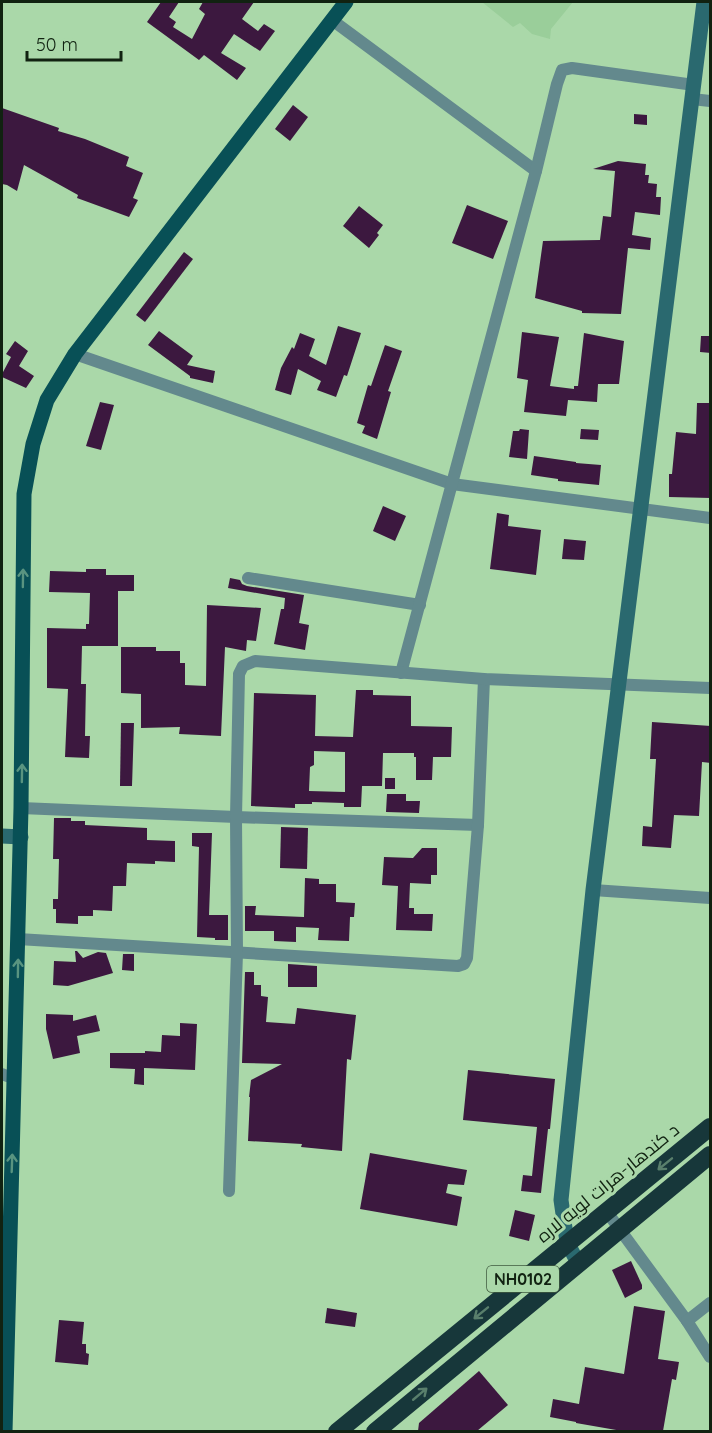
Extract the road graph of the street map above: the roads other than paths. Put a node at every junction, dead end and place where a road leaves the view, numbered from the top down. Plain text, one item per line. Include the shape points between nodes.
1 (346, 2) edge
2 (704, 2) edge
3 (333, 20) junction
4 (693, 92) junction
5 (711, 101) edge
6 (536, 171) junction
7 (75, 354) junction
8 (452, 484) junction
9 (640, 509) junction
10 (711, 518) edge
11 (248, 578) dead end
12 (420, 605) junction
13 (401, 673) junction
14 (484, 679) junction
15 (618, 684) junction
16 (711, 688) edge
17 (21, 808) junction
18 (236, 817) junction
19 (478, 825) junction
20 (2, 836) edge
21 (21, 837) junction
22 (593, 890) junction
23 (711, 898) edge
24 (18, 939) junction
25 (237, 953) junction
26 (8, 1076) edge
27 (711, 1127) edge
28 (711, 1155) edge
29 (228, 1191) dead end
30 (606, 1212) junction
31 (620, 1229) junction
32 (567, 1242) junction
33 (578, 1263) junction
34 (711, 1303) edge
35 (687, 1321) junction
36 (711, 1357) edge
37 (5, 1431) edge
38 (337, 1431) edge
39 (375, 1431) edge

1 - 3 main road
2 - 4 street
3 - 6 street
3 - 7 main road
4 - 5 street
4 - 6 street via 572,68 562,70
4 - 9 street
6 - 8 street
7 - 8 street
17 -> 7 main road via 24,494 33,444 47,400
8 - 9 street
8 - 12 street
9 - 10 street
9 - 15 street
11 - 12 street
12 - 13 street
13 - 14 street
13 - 18 street via 255,662 243,666 239,674
14 - 15 street
14 - 19 street
15 - 16 street
15 - 22 street
17 - 18 street
17 - 21 main road
18 - 19 street
18 - 25 street
19 - 25 street via 464,964
20 - 21 street
21 - 24 main road
22 - 23 street
22 - 32 street via 561,1200
24 - 25 street
26 -> 24 main road
25 - 29 street
37 -> 26 main road
27 -> 30 highway, د کندهار-هرات لويه لاره / NH0102
28 - 31 highway, NH0102
30 - 31 street
30 - 32 highway, د کندهار-هرات لويه لاره / NH0102
31 - 33 highway, NH0102
31 - 35 street
32 - 33 street
32 -> 38 highway, د کندهار-هرات لويه لاره / NH0102
39 -> 33 highway, NH0102
34 - 35 street
35 - 36 street

